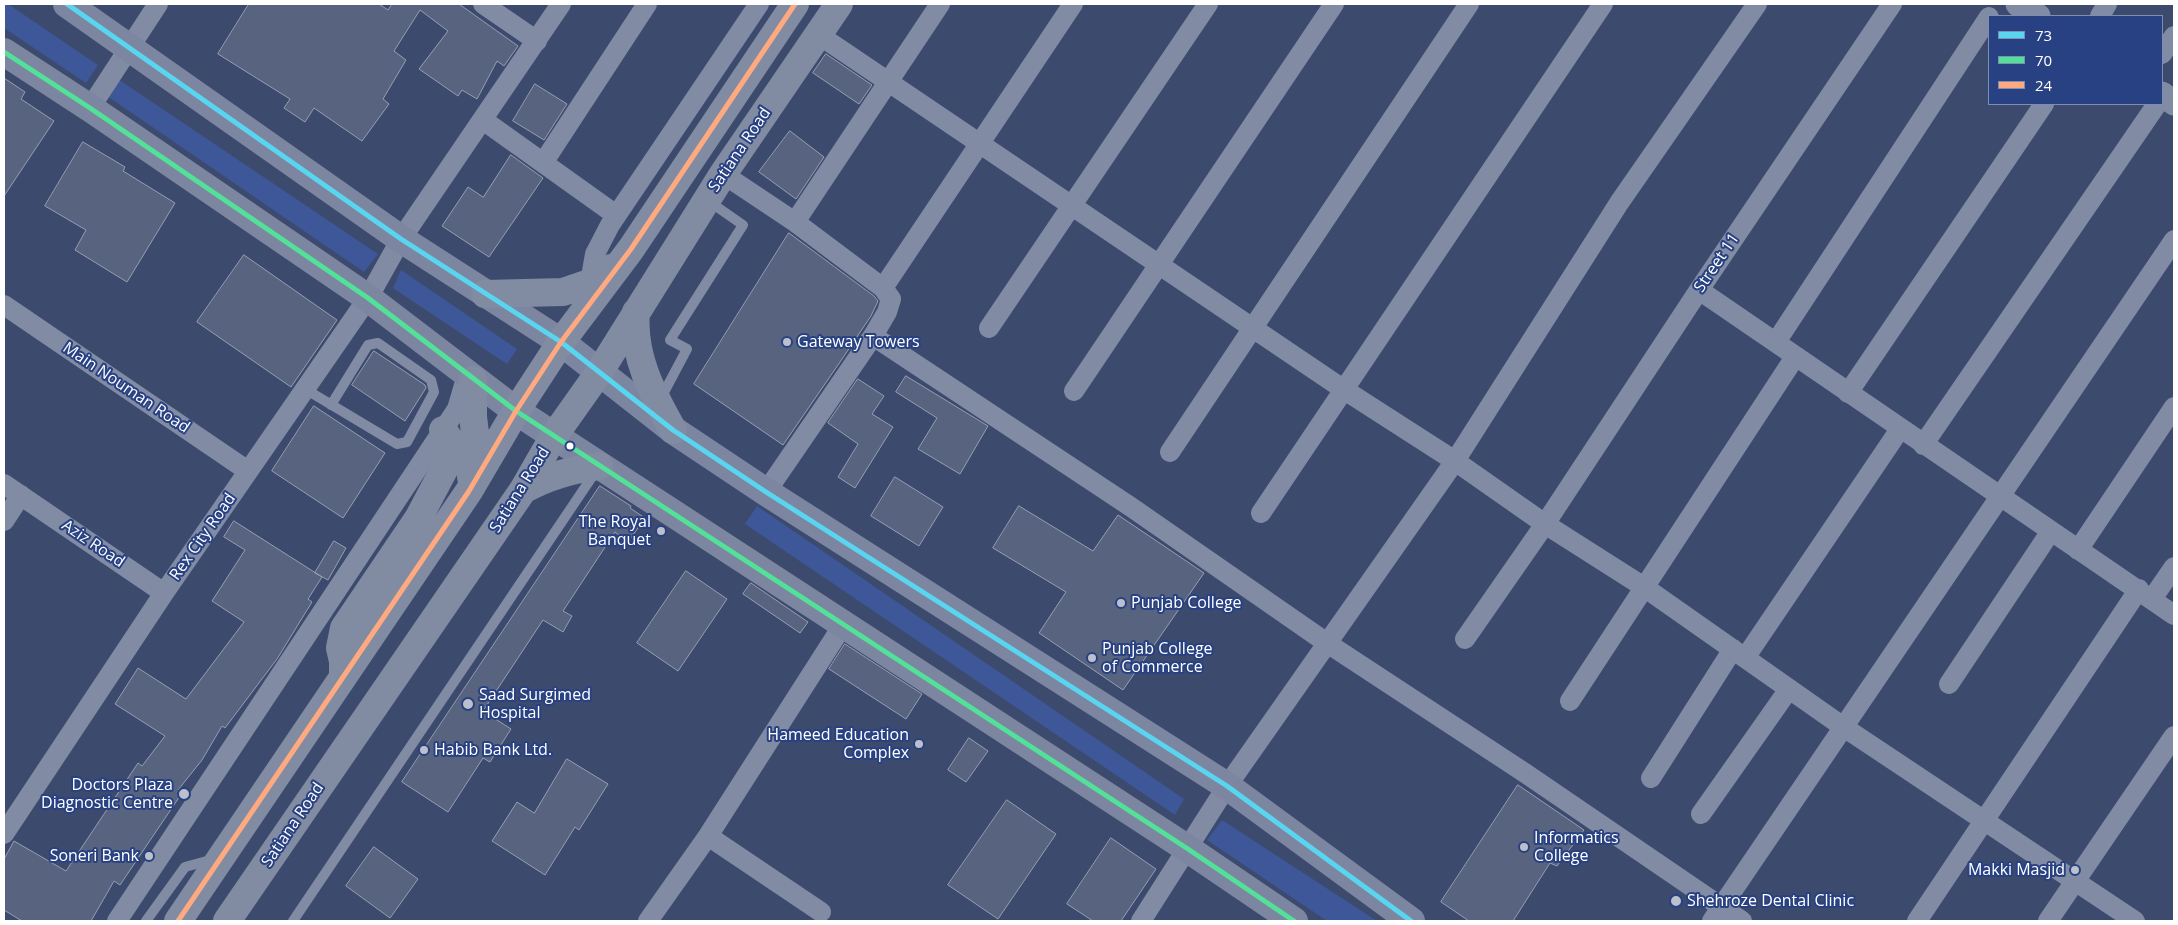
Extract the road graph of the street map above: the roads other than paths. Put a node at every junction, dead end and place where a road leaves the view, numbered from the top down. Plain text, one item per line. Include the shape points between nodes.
1 (67, 4) edge
2 (158, 4) edge
3 (483, 4) edge
4 (561, 4) edge
5 (647, 4) edge
6 (758, 4) edge
7 (796, 4) edge
8 (839, 4) edge
9 (940, 4) edge
10 (1073, 4) edge
11 (1208, 4) edge
12 (1334, 4) edge
13 (1469, 4) edge
14 (1603, 4) edge
15 (1758, 4) edge
16 (1892, 4) edge
17 (1998, 4) edge
18 (2018, 4) edge
19 (2107, 4) edge
20 (1990, 15) edge
21 (2036, 15) edge
22 (2101, 15) edge
23 (1988, 18) edge
24 (819, 35) junction
25 (2174, 36) edge
26 (537, 41) junction
27 (129, 47) junction
28 (4, 52) edge
29 (2163, 52) edge
30 (887, 83) junction
31 (2043, 105) edge
32 (2158, 105) edge
33 (90, 108) junction
34 (483, 120) junction
35 (979, 142) junction
36 (543, 163) junction
37 (723, 174) junction
38 (706, 200) junction
39 (1072, 205) junction
40 (616, 215) junction
41 (794, 222) junction
42 (401, 239) junction
43 (2174, 240) edge
44 (632, 249) junction
45 (1160, 265) junction
46 (590, 283) junction
47 (883, 288) junction
48 (1699, 290) junction
49 (485, 294) junction
50 (368, 298) junction
51 (4, 304) edge
52 (636, 312) junction
53 (989, 328) dead end
54 (1253, 328) junction
55 (873, 336) junction
56 (561, 342) junction
57 (1776, 342) junction
58 (1795, 357) junction
59 (600, 372) junction
60 (470, 377) junction
61 (305, 389) junction
62 (1343, 389) junction
63 (1074, 391) dead end
64 (1848, 393) junction
65 (658, 403) junction
66 (331, 405) junction
67 (2174, 406) edge
68 (516, 411) junction
69 (1900, 429) junction
70 (443, 430) junction
71 (672, 430) junction
72 (554, 436) junction
73 (1924, 445) junction
74 (1170, 452) dead end
75 (1455, 461) junction
76 (599, 466) junction
77 (248, 471) junction
78 (4, 484) edge
79 (523, 490) junction
80 (468, 491) junction
81 (766, 492) junction
82 (21, 495) junction
83 (2000, 498) junction
84 (1261, 513) dead end
85 (4, 520) edge
86 (1545, 524) junction
87 (2051, 531) junction
88 (2078, 550) junction
89 (2174, 567) edge
90 (1644, 587) junction
91 (164, 593) junction
92 (2146, 594) junction
93 (2174, 615) edge
94 (843, 625) junction
95 (1465, 639) dead end
96 (1327, 643) junction
97 (1739, 654) junction
98 (343, 677) junction
99 (1949, 684) dead end
100 (1789, 689) junction
101 (1570, 701) dead end
102 (1842, 726) junction
103 (2174, 736) edge
104 (1651, 778) dead end
105 (1227, 786) junction
106 (1701, 814) dead end
107 (1985, 821) junction
108 (4, 834) edge
109 (708, 836) junction
110 (1188, 849) junction
111 (221, 857) junction
112 (2076, 881) junction
113 (1717, 914) edge
114 (824, 918) edge
115 (117, 921) edge
116 (146, 921) edge
117 (178, 921) edge
118 (227, 921) edge
119 (293, 921) edge
120 (648, 921) edge
121 (1141, 921) edge
122 (1294, 921) edge
123 (1411, 921) edge
124 (1742, 921) edge
125 (1917, 921) edge
126 (2048, 921) edge
127 (2135, 921) edge

1 - 27 main road
2 - 27 street
3 - 26 street
4 - 26 street, Rex City Road
5 - 36 street
6 - 40 street
7 - 44 main road
8 - 24 main road, Satiana Road
9 - 30 street
10 - 35 street
11 - 39 street
12 - 45 street
13 - 54 street
14 - 62 street
15 - 75 street via 1619,203
16 - 48 street, Street 11
17 - 20 street
18 - 21 street
19 - 22 street
23 - 57 street
24 - 30 street
24 - 37 main road, Satiana Road
25 - 29 street
26 - 34 street, Rex City Road
27 - 33 street
27 - 42 main road
28 - 33 main road
30 - 35 street
30 - 41 street
31 - 64 street
32 - 73 street
33 - 50 main road
34 - 36 street
34 - 42 street, Rex City Road
35 - 39 street
35 - 47 street
36 - 40 street
37 - 38 main road, Satiana Road
37 - 41 street
38 - 52 main road, Satiana Road
38 - 65 lane via 743,225 670,340 687,349
39 - 45 street
39 - 53 street
40 - 46 street via 596,254
41 - 47 street
42 - 49 main road
42 - 50 street, Rex City Road
43 - 83 street
44 - 46 main road via 598,280
44 - 56 main road
45 - 54 street
45 - 63 street
46 - 49 main road via 563,292
47 - 55 street via 891,299
48 - 57 street
48 - 86 street, Street 11
49 - 56 main road
50 - 60 main road
50 - 61 street, Rex City Road
51 - 77 street, Main Nouman Road
52 - 59 main road, Satiana Road
52 - 65 main road via 639,355
54 - 62 street
54 - 74 street
55 - 81 street
55 - 96 street via 1131,507
56 - 59 main road
56 - 68 main road
57 - 58 street
58 - 64 street
58 - 90 street
59 - 71 main road
59 - 72 main road, Satiana Road
60 - 68 main road
60 - 70 street via 457,409
60 - 80 main road via 477,450
61 - 66 lane
61 - 77 street, Rex City Road
62 - 75 street
62 - 84 street
64 - 69 street
65 - 71 main road
66 - 66 lane via 397,444 407,442 434,392 431,380 378,343 368,344
67 - 88 street
68 - 72 main road
68 - 80 main road
69 - 73 street
69 - 97 street
70 - 98 main road via 450,440 447,464 419,517 344,628 340,648
70 - 115 street
71 - 81 main road
72 - 76 main road
72 - 79 main road, Satiana Road
73 - 83 street
75 - 86 street
75 - 96 street
76 - 79 main road via 568,470
76 - 94 main road
76 - 119 lane
77 - 91 street, Rex City Road
78 - 82 street, Aziz Road
79 - 118 main road, Satiana Road
80 - 98 main road
81 - 105 main road
82 - 85 street
82 - 91 street, Aziz Road
83 - 87 street
83 - 102 street
86 - 90 street
86 - 95 street, Street 11
87 - 88 street
87 - 99 street
88 - 92 street
89 - 92 street
90 - 97 street
90 - 101 street
91 - 108 street, Rex City Road
92 - 93 street
92 - 107 street
94 - 109 street
94 - 110 main road
96 - 105 street
96 - 113 street via 1525,773
97 - 100 street
97 - 104 street
98 - 111 main road
100 - 102 street
100 - 106 street
102 - 107 street
102 - 113 street
103 - 112 street
105 - 110 street
105 - 123 main road
107 - 112 street
107 - 125 street
109 - 114 street
109 - 120 street
110 - 121 street
110 - 122 main road
111 - 116 lane via 185,867
111 - 117 main road
112 - 126 street
112 - 127 street
113 - 124 street

